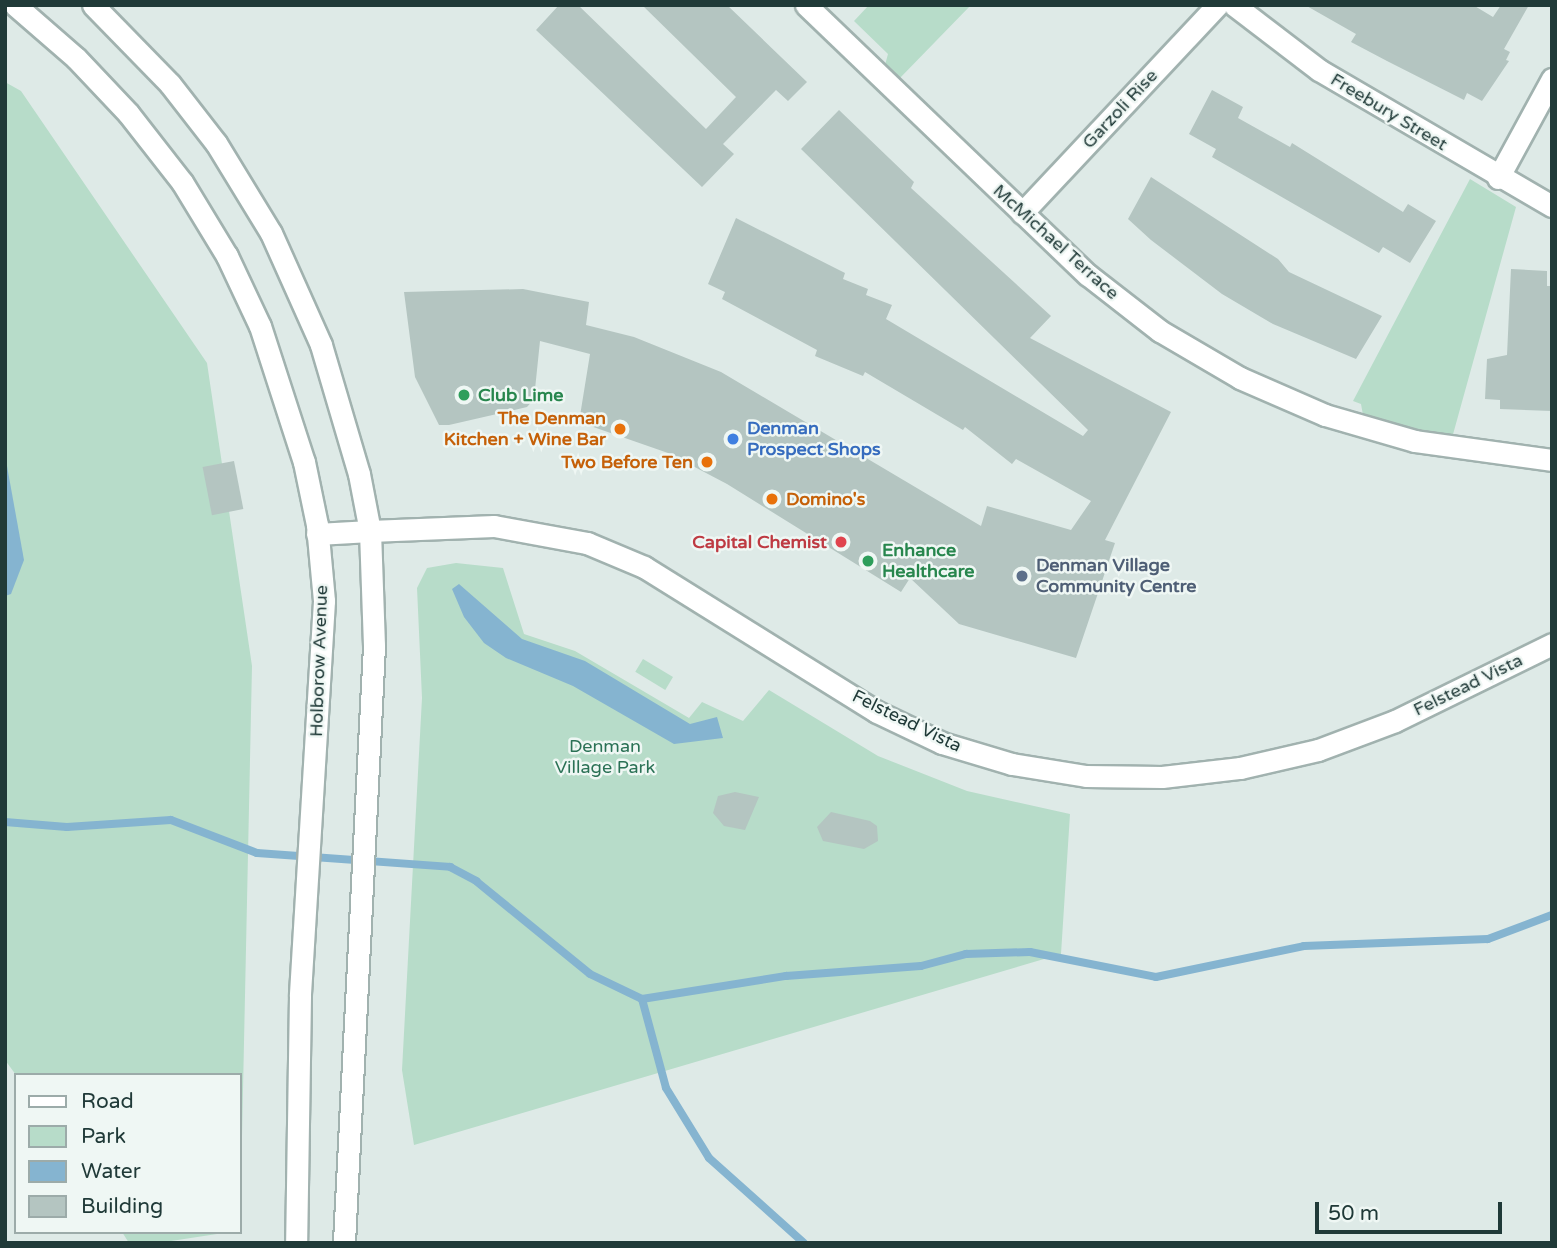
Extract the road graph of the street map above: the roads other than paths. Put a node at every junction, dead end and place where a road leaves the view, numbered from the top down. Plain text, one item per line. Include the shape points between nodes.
1 (15, 5) edge
2 (93, 5) edge
3 (806, 5) edge
4 (1217, 5) edge
5 (1234, 5) edge
6 (1552, 79) edge
7 (1498, 178) junction
8 (1552, 206) edge
9 (1022, 213) junction
10 (1552, 460) edge
11 (370, 531) junction
12 (317, 534) junction
13 (1552, 644) edge
14 (296, 1243) edge
15 (344, 1243) edge

1 - 12 street, Holborow Avenue via 76,58 128,113 182,182 227,256 284,392
2 - 11 street via 170,84 216,143 271,233 321,345 359,474
3 - 9 street, McMichael Terrace
4 - 9 street, Garzoli Rise
5 - 7 street, Freebury Street via 1319,70
6 - 7 street
7 - 8 street, Freebury Street
9 - 10 street, McMichael Terrace via 1088,275 1160,331 1240,378 1325,415 1408,440
11 - 12 street, Felstead Vista
11 - 13 street, Felstead Vista via 494,526 587,543 643,567 877,712 942,743 1012,764 1086,776 1162,777 1240,768 1318,750 1395,721
11 - 15 street via 374,646
12 - 14 street, Holborow Avenue via 323,642 300,996

